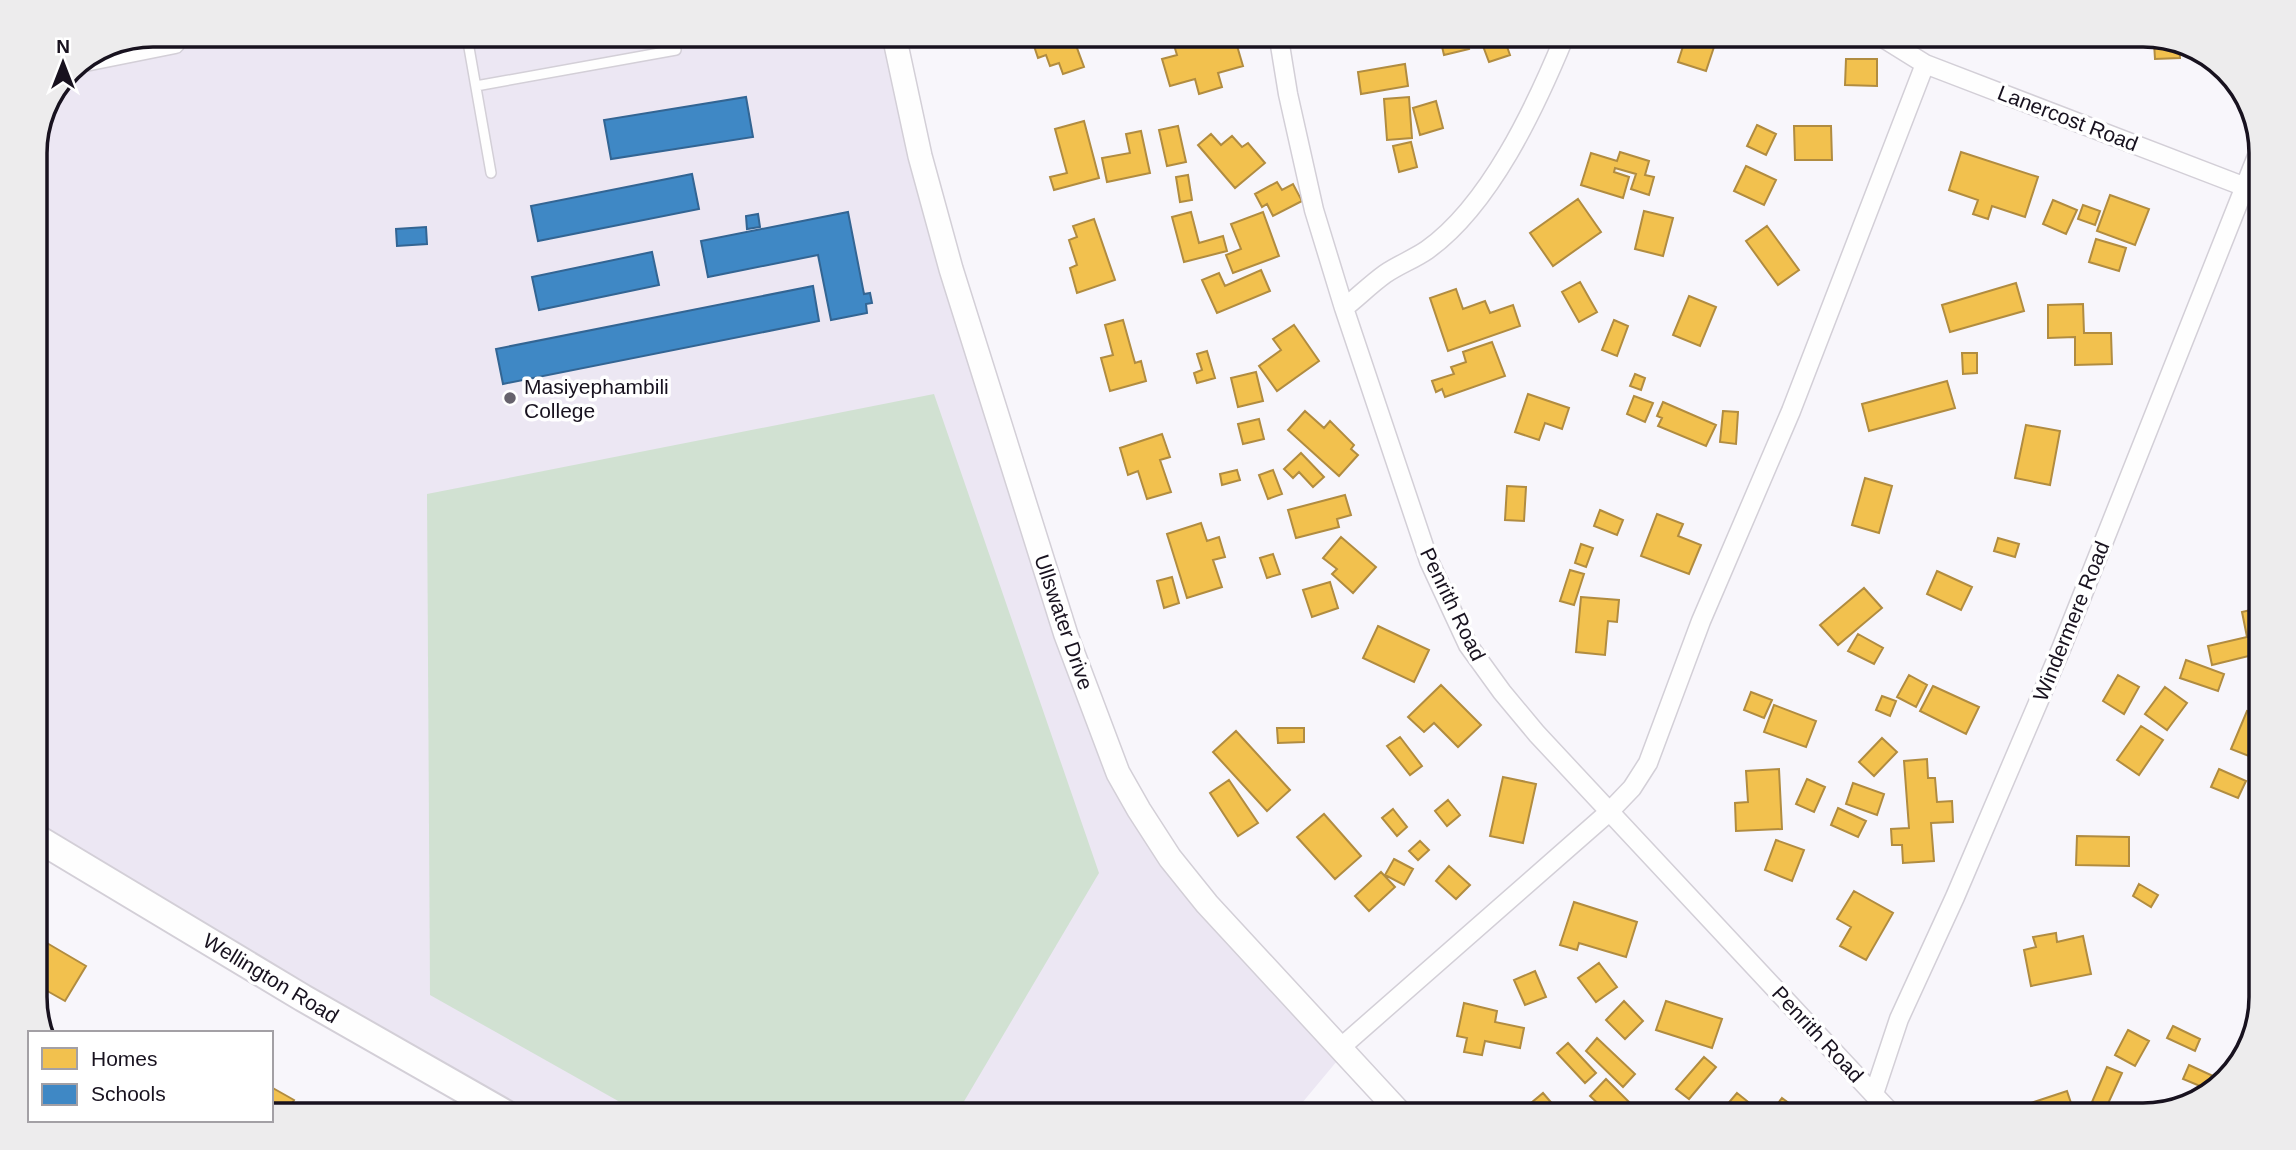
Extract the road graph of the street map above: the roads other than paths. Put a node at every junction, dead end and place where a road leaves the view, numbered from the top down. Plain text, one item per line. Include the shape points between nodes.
1 (160, 47) edge
2 (469, 47) edge
3 (675, 47) edge
4 (897, 47) edge
5 (1280, 47) edge
6 (1560, 47) edge
7 (1898, 47) edge
8 (109, 57) edge
9 (1925, 64) junction
10 (476, 86) junction
11 (491, 173) dead end
12 (2249, 174) edge
13 (2244, 186) junction
14 (2249, 188) edge
15 (1344, 308) junction
16 (1609, 811) junction
17 (47, 844) edge
18 (1339, 1049) junction
19 (1874, 1094) junction
20 (487, 1103) edge
21 (1391, 1103) edge
22 (1883, 1103) edge

1 - 8 street
2 - 10 lane
3 - 10 lane
4 - 18 street, Ullswater Drive via 951,269 1066,635 1118,773 1170,858
5 - 15 street, Penrith Road via 1314,210
6 - 15 street via 1544,86 1490,182 1457,222 1427,250 1385,274
7 - 9 street, Lanercost Road
9 - 13 street, Lanercost Road
9 - 16 street via 1648,763
10 - 11 lane
12 - 13 street, Windermere Road
13 - 14 street, Lanercost Road
13 - 19 street, Windermere Road via 2060,649 1899,1019
15 - 16 street, Penrith Road via 1429,561 1468,645 1536,734
16 - 18 street
16 - 19 street, Penrith Road
17 - 20 main road, Wellington Road
18 - 21 street, Ullswater Drive
19 - 22 street, Penrith Road

